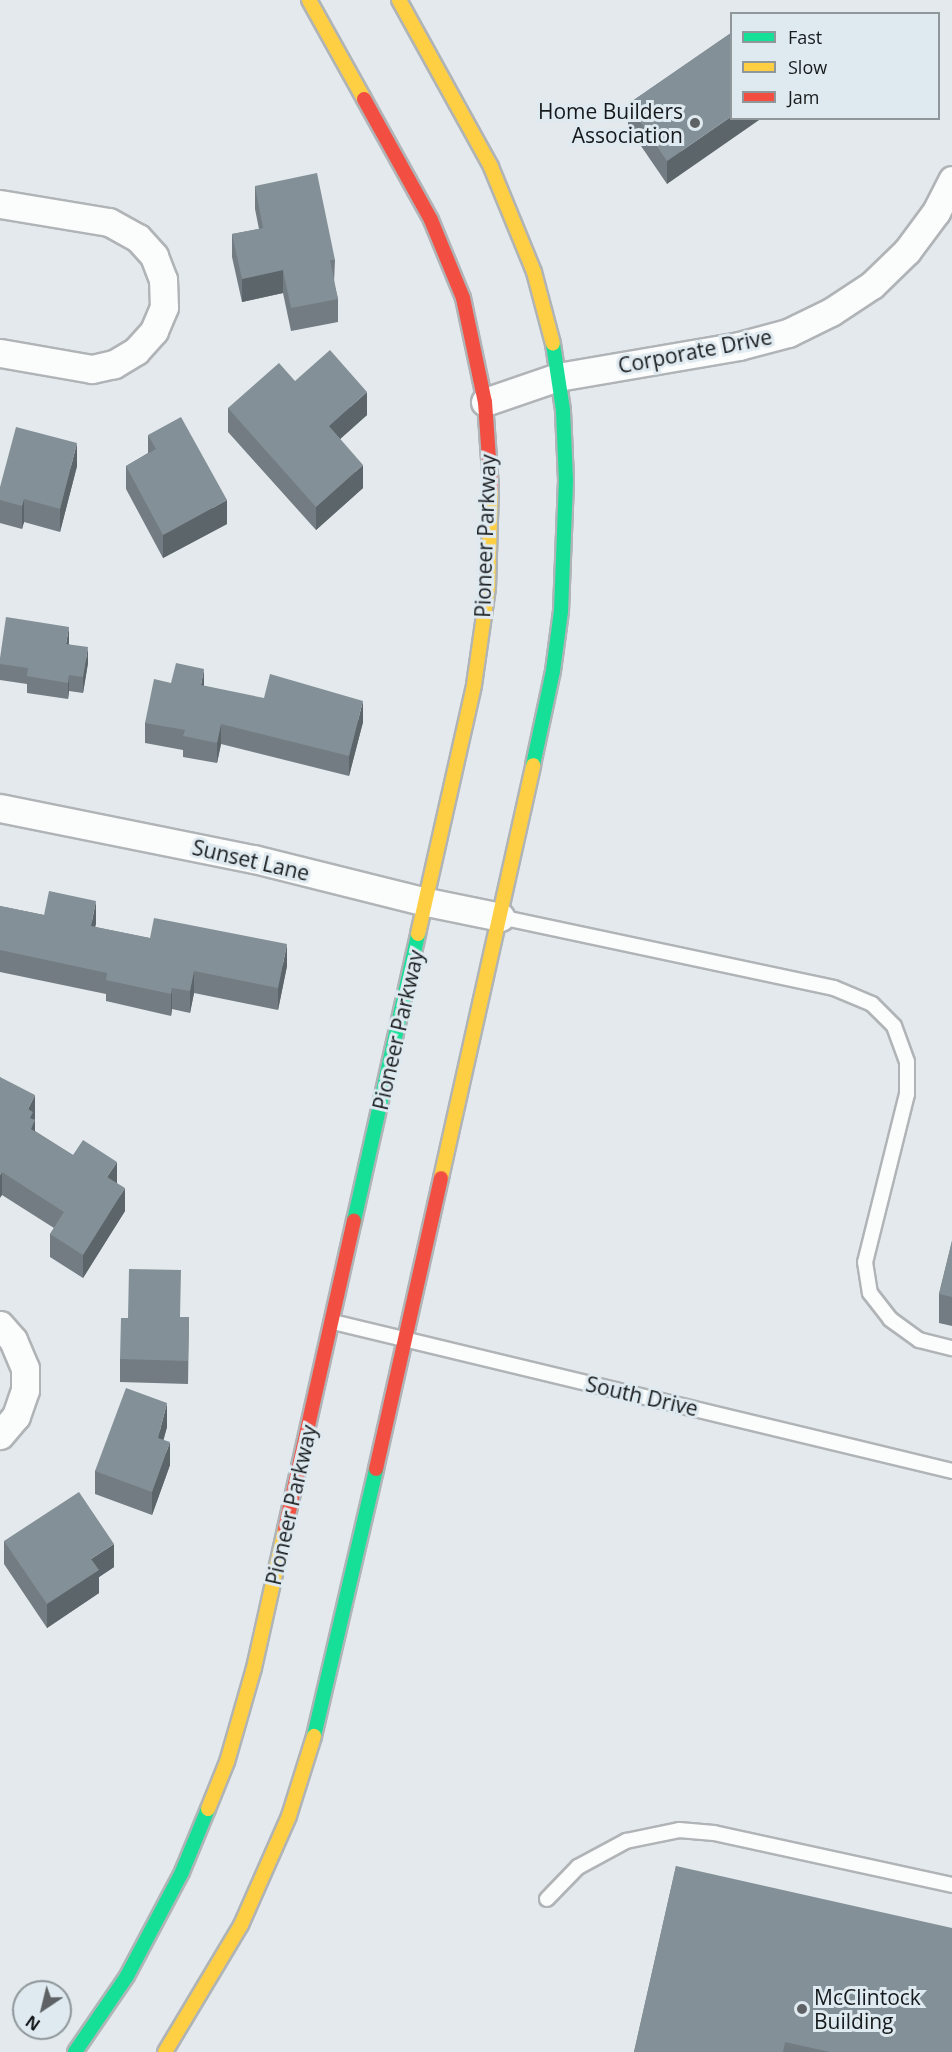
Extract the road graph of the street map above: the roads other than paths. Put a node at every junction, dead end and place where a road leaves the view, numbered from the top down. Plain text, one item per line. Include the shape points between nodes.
1 (309, 0) edge
2 (399, 0) edge
3 (952, 180) edge
4 (0, 204) edge
5 (0, 353) edge
6 (558, 377) junction
7 (485, 402) junction
8 (0, 808) edge
9 (427, 902) junction
10 (500, 917) junction
11 (333, 1322) junction
12 (0, 1325) edge
13 (406, 1342) junction
14 (952, 1348) edge
15 (0, 1435) edge
16 (952, 1471) edge
17 (952, 1885) edge
18 (547, 1899) dead end
19 (75, 2052) edge
20 (165, 2052) edge

1 - 7 street, Pioneer Parkway via 431,220 463,298
2 - 6 street via 491,167 534,272
3 - 6 street, Corporate Drive via 936,212 907,251 872,285 831,312 788,333 739,346
4 - 5 street via 109,222 138,238 154,256 163,279 164,307 154,331 136,351 114,364 92,369
6 - 7 street, Corporate Drive
6 - 10 street via 566,480 561,610 553,671
7 - 9 street, Pioneer Parkway via 491,491 488,588 474,685
8 - 9 street, Sunset Lane via 254,859
9 - 10 street, Sunset Lane
9 - 11 street, Pioneer Parkway
10 - 13 street
10 - 14 lane via 834,988 872,1004 894,1026 907,1062 907,1094 865,1262 870,1293 890,1319 919,1340
11 - 13 lane, South Drive
11 - 19 street, Pioneer Parkway via 254,1668 227,1762 182,1872 127,1976
12 - 15 street via 13,1340 25,1368 25,1390 16,1416
13 - 16 lane, South Drive
13 - 20 street via 321,1715 289,1816 241,1925
17 - 18 lane via 714,1833 678,1830 626,1840 578,1867

